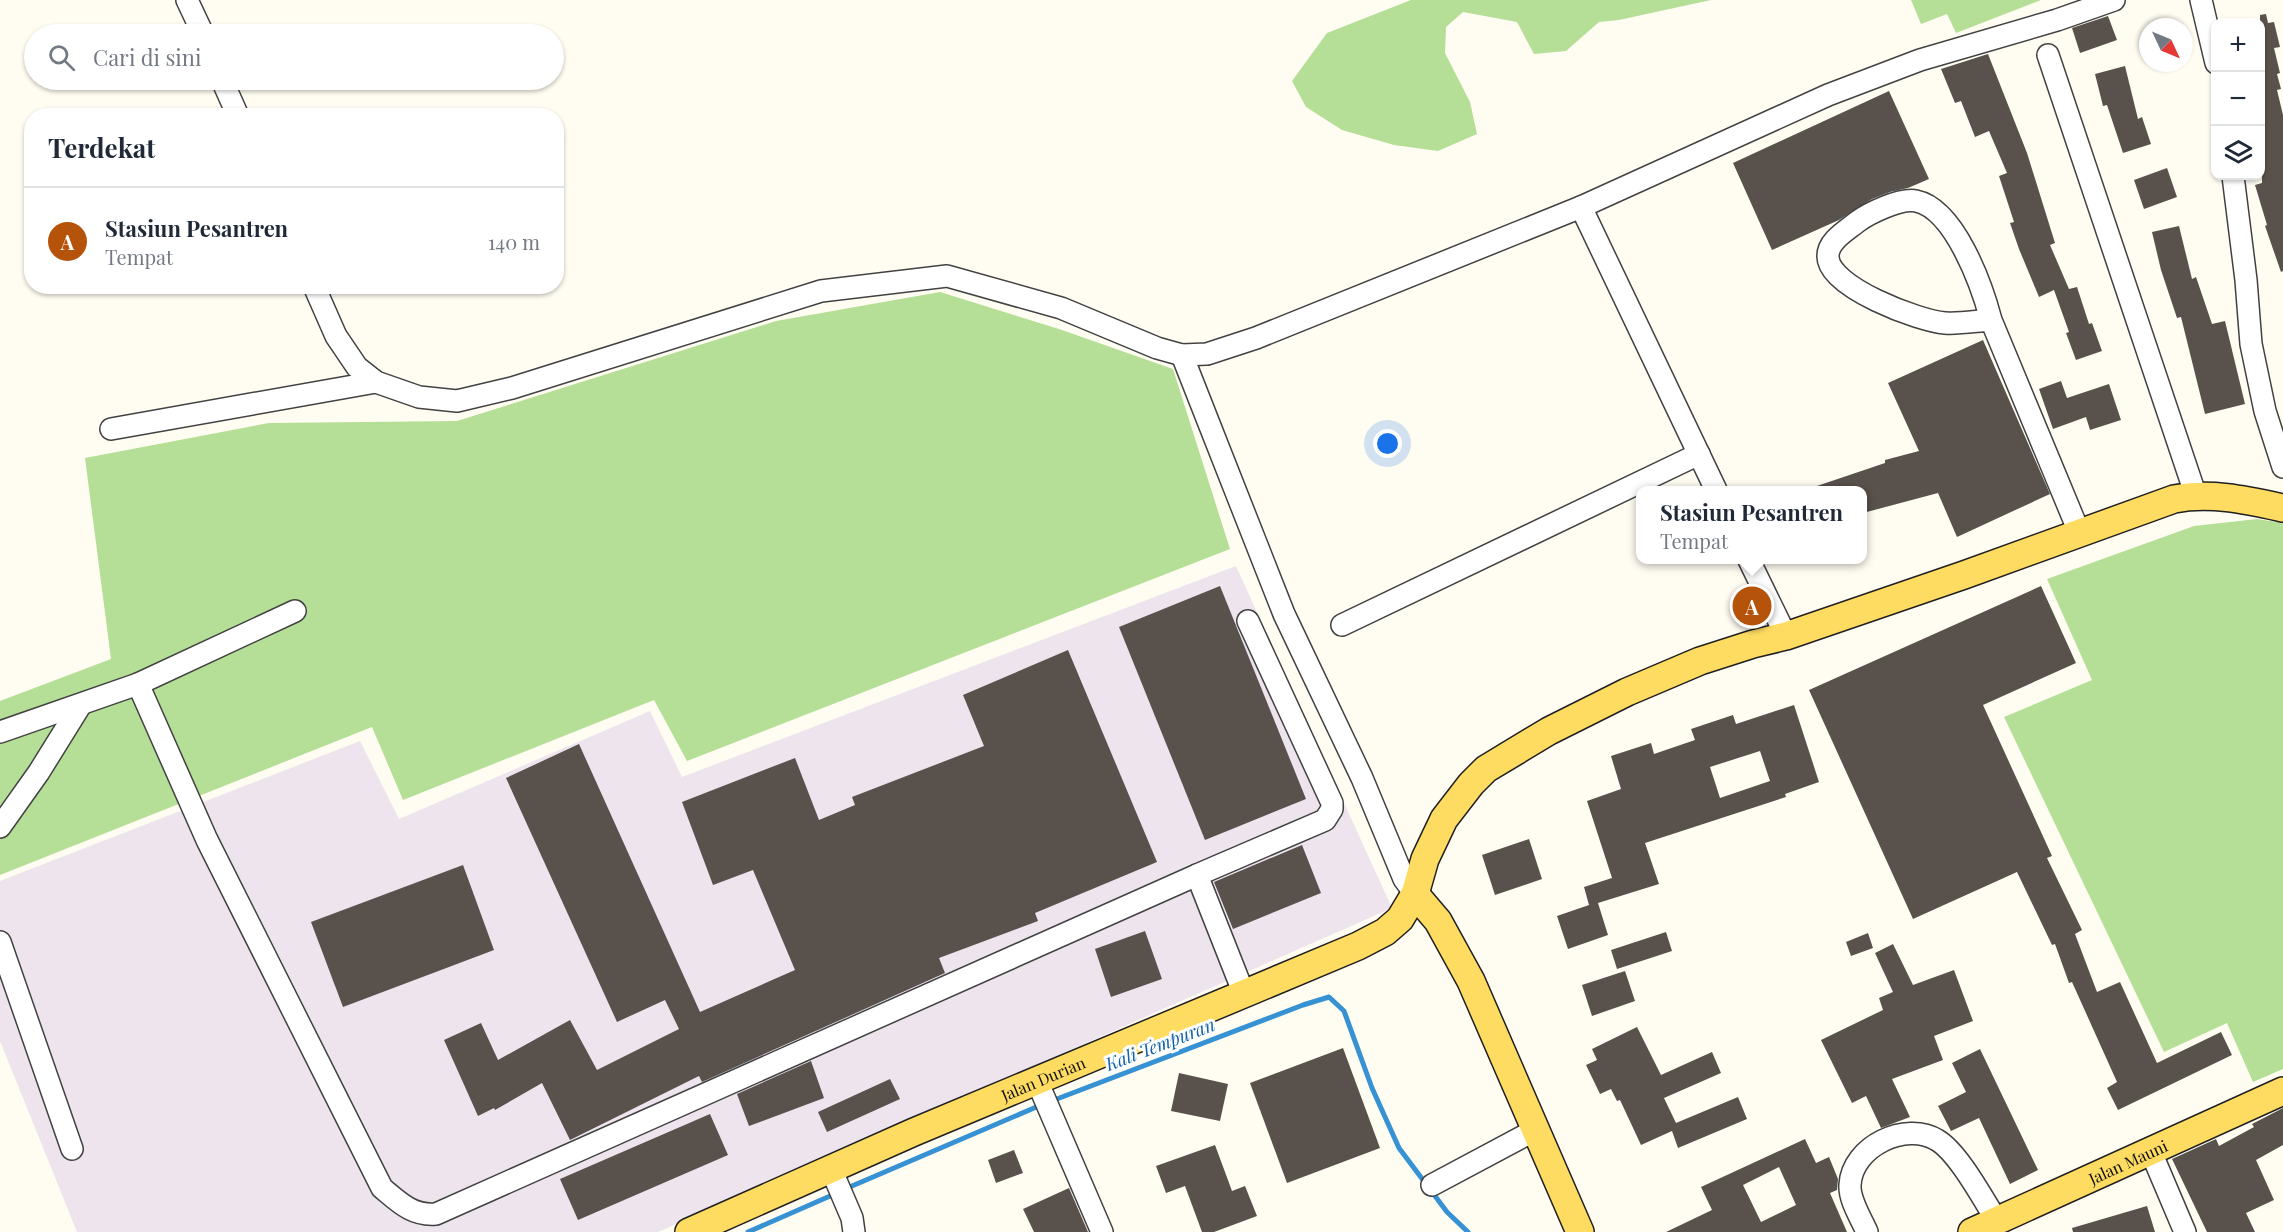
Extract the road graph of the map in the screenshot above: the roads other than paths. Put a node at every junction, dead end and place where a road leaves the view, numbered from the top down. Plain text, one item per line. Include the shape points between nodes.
1 (187, 0) edge
2 (2114, 0) edge
3 (2201, 0) edge
4 (198, 24) edge
5 (2211, 42) edge
6 (2048, 55) dead end
7 (226, 90) edge
8 (234, 108) edge
9 (2234, 180) edge
10 (1581, 207) junction
11 (318, 294) edge
12 (1991, 320) junction
13 (1182, 355) junction
14 (376, 382) junction
15 (2283, 403) edge
16 (2268, 419) junction
17 (111, 429) dead end
18 (1699, 454) junction
19 (2283, 467) edge
20 (1714, 486) edge
21 (2196, 496) junction
22 (2283, 508) edge
23 (2079, 532) junction
24 (1751, 564) edge
25 (295, 611) dead end
26 (1248, 621) dead end
27 (1342, 625) dead end
28 (1786, 636) junction
29 (138, 684) junction
30 (80, 706) junction
31 (0, 732) edge
32 (0, 827) edge
33 (1197, 875) junction
34 (1415, 894) junction
35 (0, 942) edge
36 (1244, 994) junction
37 (1037, 1081) junction
38 (2283, 1091) edge
39 (1535, 1130) junction
40 (72, 1149) dead end
41 (2151, 1152) junction
42 (835, 1178) junction
43 (1432, 1185) dead end
44 (1996, 1221) junction
45 (853, 1225) edge
46 (689, 1232) edge
47 (1102, 1232) edge
48 (1580, 1232) edge
49 (1867, 1232) edge
50 (1972, 1232) edge
51 (2185, 1232) edge

1 - 4 street
2 - 10 street via 1920,60 1828,94
3 - 5 street
6 - 21 street
7 - 8 street
9 - 16 street via 2251,344
10 - 13 street via 1239,345 1207,354
10 - 18 street
11 - 14 street via 336,336 357,367
12 - 12 street via 1964,246 1930,207 1914,200 1893,204 1860,220 1835,239 1827,254 1830,265 1843,278 1893,308 1946,323
12 - 23 street
13 - 14 street via 1061,308 947,276 821,291 512,388 457,401 419,397
13 - 34 street via 1284,614 1362,778 1404,879
14 - 17 street
15 - 16 street
16 - 19 street
18 - 20 street
18 - 27 street
21 - 22 main road, Jalan Durian via 2226,497
21 - 23 main road, Jalan Durian via 2174,499
23 - 28 main road, Jalan Durian
24 - 28 street
25 - 29 street
26 - 33 street via 1332,809 1325,820
28 - 34 main road, Jalan Durian via 1717,655 1653,680 1549,731 1486,769 1444,819 1425,859
29 - 30 street
29 - 33 street via 207,840 382,1188 405,1208 423,1215 446,1210
30 - 31 street
30 - 32 street
33 - 36 street
34 - 36 main road, Jalan Durian via 1400,919 1385,932
34 - 39 main road via 1438,921 1471,981
35 - 40 street
36 - 37 main road, Jalan Durian
37 - 42 main road, Jalan Durian
37 - 47 street
38 - 41 main road, Jalan Mauni
39 - 43 street
39 - 48 main road
41 - 44 main road, Jalan Mauni
41 - 51 street
42 - 45 street
42 - 46 main road, Jalan Durian
44 - 49 street via 1941,1141 1927,1134 1907,1132 1888,1138 1864,1154 1854,1169 1850,1186
44 - 50 main road, Jalan Mauni

